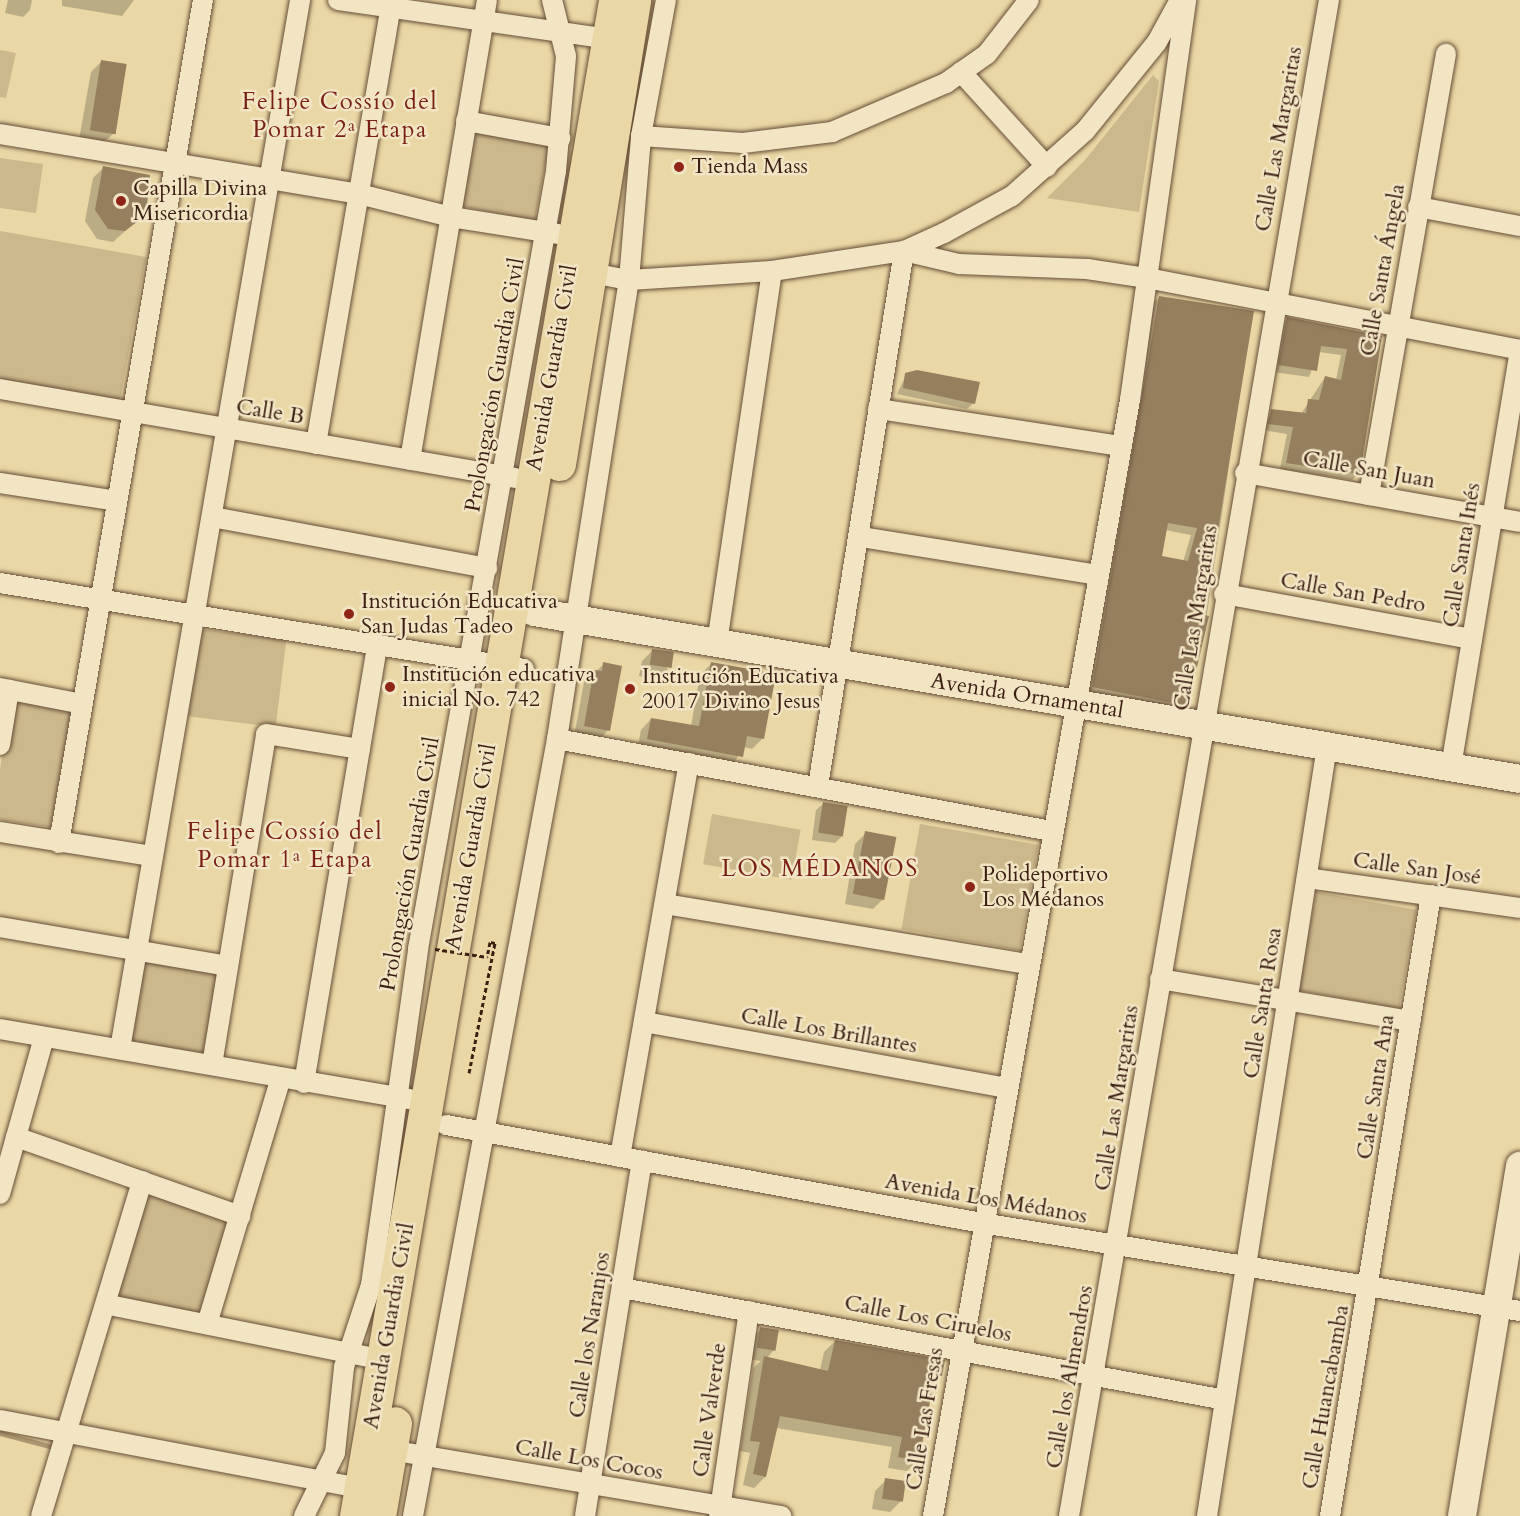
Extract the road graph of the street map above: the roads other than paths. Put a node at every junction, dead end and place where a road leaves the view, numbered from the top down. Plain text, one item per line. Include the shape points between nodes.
1 (203, 0) edge
2 (300, 0) edge
3 (338, 0) edge
4 (486, 0) edge
5 (552, 0) edge
6 (615, 0) edge
7 (634, 0) edge
8 (666, 0) edge
9 (1029, 0) edge
10 (1180, 0) edge
11 (1186, 0) edge
12 (1329, 0) edge
13 (390, 9) junction
14 (483, 24) junction
15 (565, 35) junction
16 (607, 39) junction
17 (1446, 54) dead end
18 (961, 72) junction
19 (466, 121) junction
20 (0, 134) edge
21 (641, 136) junction
22 (560, 138) junction
23 (176, 163) junction
24 (1047, 167) junction
25 (269, 179) junction
26 (359, 194) junction
27 (1418, 207) junction
28 (451, 217) junction
29 (1520, 226) edge
30 (560, 234) junction
31 (904, 251) junction
32 (772, 271) junction
33 (592, 273) junction
34 (1147, 278) junction
35 (629, 280) junction
36 (1273, 302) junction
37 (1398, 326) junction
38 (1520, 350) edge
39 (0, 389) edge
40 (878, 409) junction
41 (133, 413) junction
42 (227, 429) junction
43 (316, 444) junction
44 (1121, 446) junction
45 (410, 460) junction
46 (1245, 473) junction
47 (518, 479) junction
48 (0, 483) edge
49 (1369, 495) junction
50 (117, 501) junction
51 (212, 517) junction
52 (1493, 517) junction
53 (1520, 522) edge
54 (861, 537) junction
55 (487, 568) junction
56 (1097, 575) junction
57 (0, 583) edge
58 (1224, 594) junction
59 (100, 601) junction
60 (534, 612) junction
61 (194, 618) junction
62 (577, 619) junction
63 (1473, 639) junction
64 (717, 643) junction
65 (377, 645) junction
66 (499, 664) junction
67 (840, 665) junction
68 (4, 689) edge
69 (82, 704) junction
70 (1073, 704) junction
71 (1203, 725) junction
72 (557, 739) junction
73 (0, 745) edge
74 (1327, 746) junction
75 (360, 749) junction
76 (689, 763) junction
77 (1452, 767) junction
78 (1520, 779) edge
79 (818, 786) junction
80 (1051, 831) junction
81 (0, 832) edge
82 (59, 843) junction
83 (151, 856) junction
84 (1307, 878) junction
85 (1431, 896) junction
86 (664, 904) junction
87 (1520, 908) edge
88 (0, 927) edge
89 (135, 952) junction
90 (1028, 964) junction
91 (228, 966) junction
92 (1160, 979) junction
93 (1288, 1001) junction
94 (1411, 1021) junction
95 (644, 1022) junction
96 (0, 1029) edge
97 (44, 1036) junction
98 (120, 1049) junction
99 (212, 1065) junction
100 (281, 1078) junction
101 (304, 1083) junction
102 (1006, 1088) junction
103 (423, 1108) junction
104 (481, 1132) junction
105 (16, 1137) junction
106 (620, 1157) junction
107 (642, 1161) junction
108 (1520, 1166) edge
109 (142, 1181) junction
110 (0, 1194) edge
111 (240, 1216) junction
112 (982, 1223) junction
113 (1118, 1246) junction
114 (1247, 1267) junction
115 (1369, 1286) junction
116 (622, 1288) junction
117 (109, 1305) junction
118 (1507, 1308) edge
119 (749, 1311) junction
120 (207, 1324) junction
121 (961, 1349) junction
122 (349, 1351) junction
123 (384, 1359) junction
124 (1094, 1376) junction
125 (1226, 1400) junction
126 (0, 1420) edge
127 (67, 1434) junction
128 (390, 1450) junction
129 (424, 1456) junction
130 (317, 1483) junction
131 (590, 1484) junction
132 (358, 1502) edge
133 (720, 1511) edge
134 (40, 1516) edge
135 (304, 1516) edge
136 (379, 1516) edge
137 (413, 1516) edge
138 (585, 1516) edge
139 (781, 1516) edge
140 (933, 1516) edge
141 (1070, 1516) edge
142 (1207, 1516) edge
143 (1330, 1516) edge
144 (1462, 1516) edge

1 - 23 street
2 - 25 street
3 - 13 street
4 - 14 street
5 - 15 street, Prolongación Guardia Civil
6 - 16 highway, Avenida Guardia Civil
7 - 33 highway, Avenida Guardia Civil
8 - 21 street
9 - 18 street via 987,54
10 - 24 street via 1122,90
11 - 34 street, Calle Las Fresas
12 - 36 street, Calle Las Margaritas
13 - 14 street
13 - 26 street
14 - 15 street
14 - 19 street
15 - 16 street
15 - 22 street, Prolongación Guardia Civil
16 - 30 highway, Avenida Guardia Civil
17 - 27 street, Calle Santa Ángela
18 - 21 street via 887,111 804,137 743,143
18 - 24 street
19 - 22 street
19 - 28 street
20 - 23 street
21 - 35 street
22 - 30 street, Prolongación Guardia Civil
23 - 25 street
23 - 41 street
24 - 31 street via 979,217
25 - 26 street
25 - 42 street
26 - 28 street
26 - 43 street
27 - 29 street
27 - 37 street, Calle Santa Ángela
28 - 30 street
28 - 45 street
30 - 47 highway, Avenida Guardia Civil
31 - 32 street
31 - 34 street via 959,264 1087,269
31 - 40 street
32 - 35 street
32 - 64 street
33 - 35 street
33 - 60 highway, Avenida Guardia Civil
34 - 36 street
34 - 44 street, Calle Las Fresas
35 - 62 street
36 - 37 street
36 - 46 street, Calle Las Margaritas
37 - 38 street
37 - 49 street, Calle Santa Ángela
38 - 52 street, Calle Santa Inés
39 - 41 street, Calle B
40 - 44 street
40 - 54 street
41 - 42 street, Calle B
41 - 50 street
42 - 43 street, Calle B
42 - 51 street
43 - 45 street, Calle B
44 - 56 street, Calle Las Fresas
45 - 47 street, Calle B
46 - 49 street, Calle San Juan
46 - 58 street, Calle Las Margaritas
47 - 55 street, Prolongación Guardia Civil
47 - 66 highway, Avenida Guardia Civil
48 - 50 street
49 - 52 street, Calle San Juan
50 - 59 street
51 - 55 street
51 - 61 street
52 - 53 street, Calle San Juan
52 - 63 street, Calle Santa Inés
54 - 56 street
54 - 67 street
55 - 66 street, Prolongación Guardia Civil
56 - 70 street, Calle Las Fresas
57 - 59 street
58 - 63 street, Calle San Pedro
58 - 71 street, Calle Las Margaritas
59 - 61 street
59 - 69 street
60 - 62 street, Avenida Ornamental
60 - 66 highway, Avenida Guardia Civil
61 - 65 street
61 - 83 street
62 - 64 street, Avenida Ornamental
62 - 72 street
63 - 77 street, Calle Santa Inés
64 - 67 street, Avenida Ornamental
65 - 66 street
65 - 75 street
66 - 103 highway, Avenida Guardia Civil
67 - 70 street, Avenida Ornamental
67 - 79 street
68 - 69 street
68 - 73 street
69 - 82 street
70 - 71 street, Avenida Ornamental
70 - 80 street, Calle Las Fresas
71 - 74 street, Avenida Ornamental
71 - 92 street, Calle Las Margaritas
72 - 76 street
72 - 104 street
74 - 77 street, Avenida Ornamental
74 - 84 street, Calle Santa Rosa
75 - 91 street via 266,734
75 - 101 street
76 - 79 street
76 - 86 street
77 - 78 street, Avenida Ornamental
79 - 80 street
80 - 90 street, Calle Las Fresas
81 - 82 street
82 - 83 street
83 - 89 street
84 - 85 street, Calle San José
84 - 93 street, Calle Santa Rosa
85 - 87 street, Calle San José
85 - 94 street, Calle Santa Ana
86 - 90 street
86 - 95 street
88 - 89 street
89 - 91 street
89 - 98 street
90 - 102 street, Calle Las Fresas
91 - 99 street
92 - 93 street
92 - 113 street, Calle Las Margaritas
93 - 94 street
93 - 114 street, Calle Santa Rosa
94 - 115 street, Calle Santa Ana
95 - 102 street, Calle Los Brillantes
95 - 106 street
96 - 97 street, Avenida Los Médanos
97 - 98 street, Avenida Los Médanos
97 - 105 street
98 - 99 street, Avenida Los Médanos
99 - 100 street, Avenida Los Médanos
100 - 101 street, Avenida Los Médanos
100 - 111 street
101 - 103 street, Avenida Los Médanos
102 - 112 street, Calle Las Fresas
103 - 104 street, Avenida Los Médanos
103 - 122 street
103 - 123 highway, Avenida Guardia Civil
103 - 128 highway, Avenida Guardia Civil
104 - 106 street, Avenida Los Médanos
104 - 129 street
105 - 109 street
105 - 110 street
106 - 107 street, Avenida Los Médanos
107 - 112 street, Avenida Los Médanos
107 - 116 street, Calle los Naranjos
108 - 118 street
109 - 111 street
109 - 117 street
111 - 120 street
112 - 113 street, Avenida Los Médanos
112 - 121 street, Calle Las Fresas
113 - 114 street, Avenida Los Médanos
113 - 124 street, Calle los Almendros
114 - 115 street, Avenida Los Médanos
114 - 125 street, Calle Santa Rosa
115 - 118 street, Avenida Los Médanos
115 - 143 street, Calle Huancabamba
116 - 119 street, Calle Los Ciruelos
116 - 131 street, Calle los Naranjos
117 - 120 street
117 - 127 street
118 - 144 street
119 - 121 street, Calle Los Ciruelos
119 - 133 street, Calle Valverde
120 - 122 street
121 - 124 street, Calle Los Ciruelos
121 - 140 street, Calle Las Fresas
122 - 123 street
122 - 130 street via 335,1453
123 - 132 highway, Avenida Guardia Civil
124 - 125 street, Calle Los Ciruelos
124 - 141 street, Calle los Almendros
125 - 142 street, Calle Santa Rosa
126 - 127 street
127 - 130 street
127 - 134 street
128 - 129 street, Calle Los Cocos
128 - 136 highway, Avenida Guardia Civil
129 - 131 street, Calle Los Cocos
129 - 137 street
130 - 132 street
130 - 135 street
131 - 133 street, Calle Los Cocos
131 - 138 street, Calle los Naranjos
133 - 139 street, Calle Los Cocos

